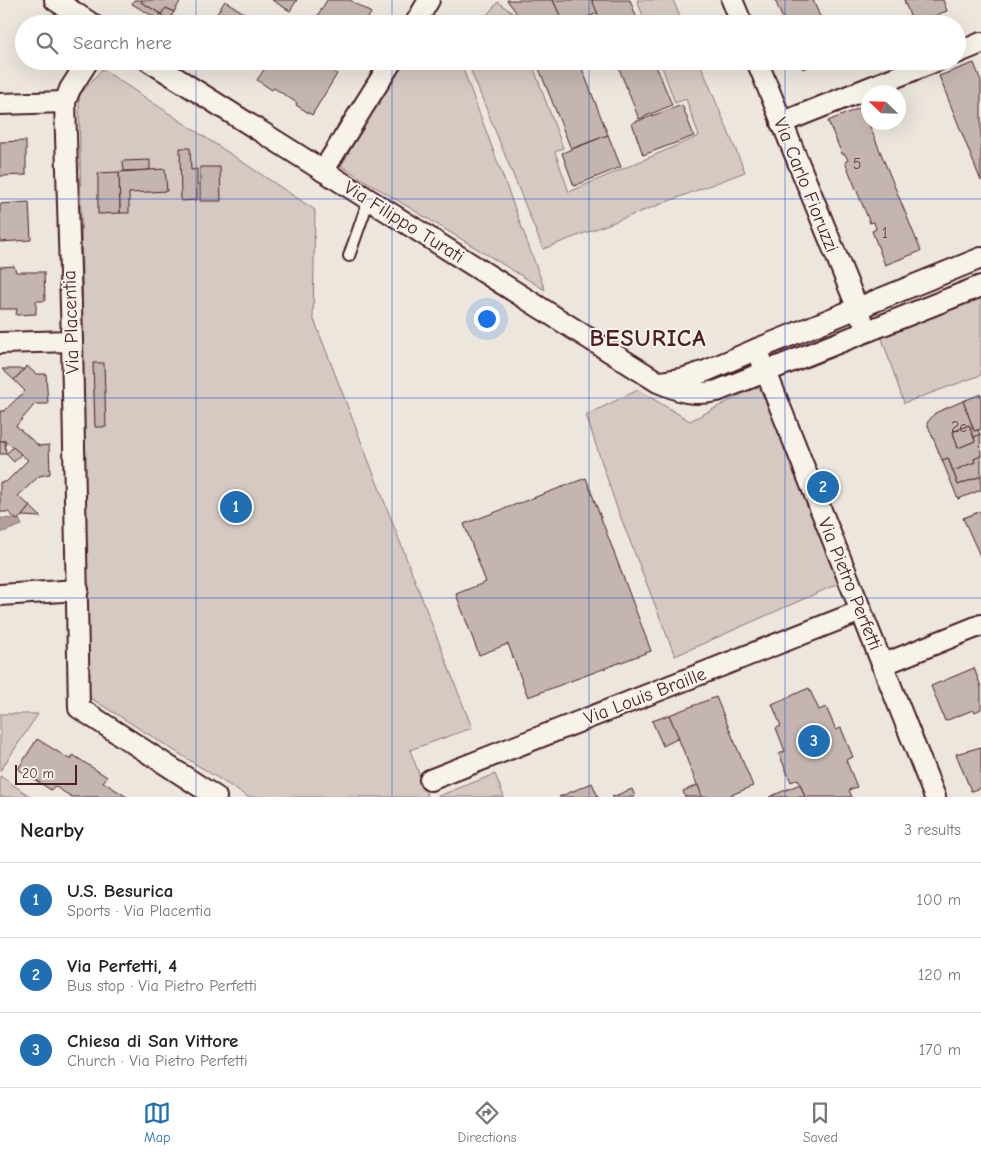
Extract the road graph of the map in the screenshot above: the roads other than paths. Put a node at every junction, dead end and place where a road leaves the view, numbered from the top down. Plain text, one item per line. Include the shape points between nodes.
1 (55, 0) edge
2 (428, 0) edge
3 (732, 0) edge
4 (78, 15) edge
5 (420, 15) edge
6 (738, 15) edge
7 (981, 43) edge
8 (966, 49) edge
9 (82, 70) edge
10 (163, 70) edge
11 (386, 70) edge
12 (760, 70) edge
13 (914, 70) edge
14 (65, 102) junction
15 (0, 104) edge
16 (781, 123) junction
17 (323, 171) junction
18 (369, 200) junction
19 (349, 256) dead end
20 (981, 258) edge
21 (981, 286) edge
22 (856, 308) junction
23 (868, 331) junction
24 (72, 341) junction
25 (0, 343) edge
26 (757, 349) junction
27 (766, 372) junction
28 (658, 382) junction
29 (78, 590) junction
30 (0, 595) edge
31 (861, 611) junction
32 (981, 625) edge
33 (882, 665) junction
34 (430, 780) dead end
35 (216, 797) edge
36 (934, 797) edge

1 - 4 street
2 - 5 street
3 - 6 street
7 - 8 street
9 - 14 street, Via Placentia
10 - 17 street, Via Filippo Turati
11 - 17 street
12 - 16 street, Via Carlo Fioruzzi
13 - 16 street
14 - 15 street
14 - 24 street, Via Placentia
16 - 22 street, Via Carlo Fioruzzi
17 - 18 street, Via Filippo Turati
18 - 19 lane
18 - 28 street, Via Filippo Turati
20 - 22 street
21 - 23 street, Via Filippo Turati
22 - 23 street, Via Carlo Fioruzzi
22 - 26 street
23 - 27 street, Via Filippo Turati
24 - 25 street
24 - 29 street, Via Placentia
26 - 27 street, Via Pietro Perfetti
26 - 28 street via 706,371
27 - 28 street, Via Filippo Turati via 717,391 698,394
27 - 31 street, Via Pietro Perfetti
29 - 30 street
29 - 35 street, Via Placentia via 79,708
31 - 33 street, Via Pietro Perfetti
31 - 34 street, Via Louis Braille
32 - 33 street
33 - 36 street, Via Pietro Perfetti

